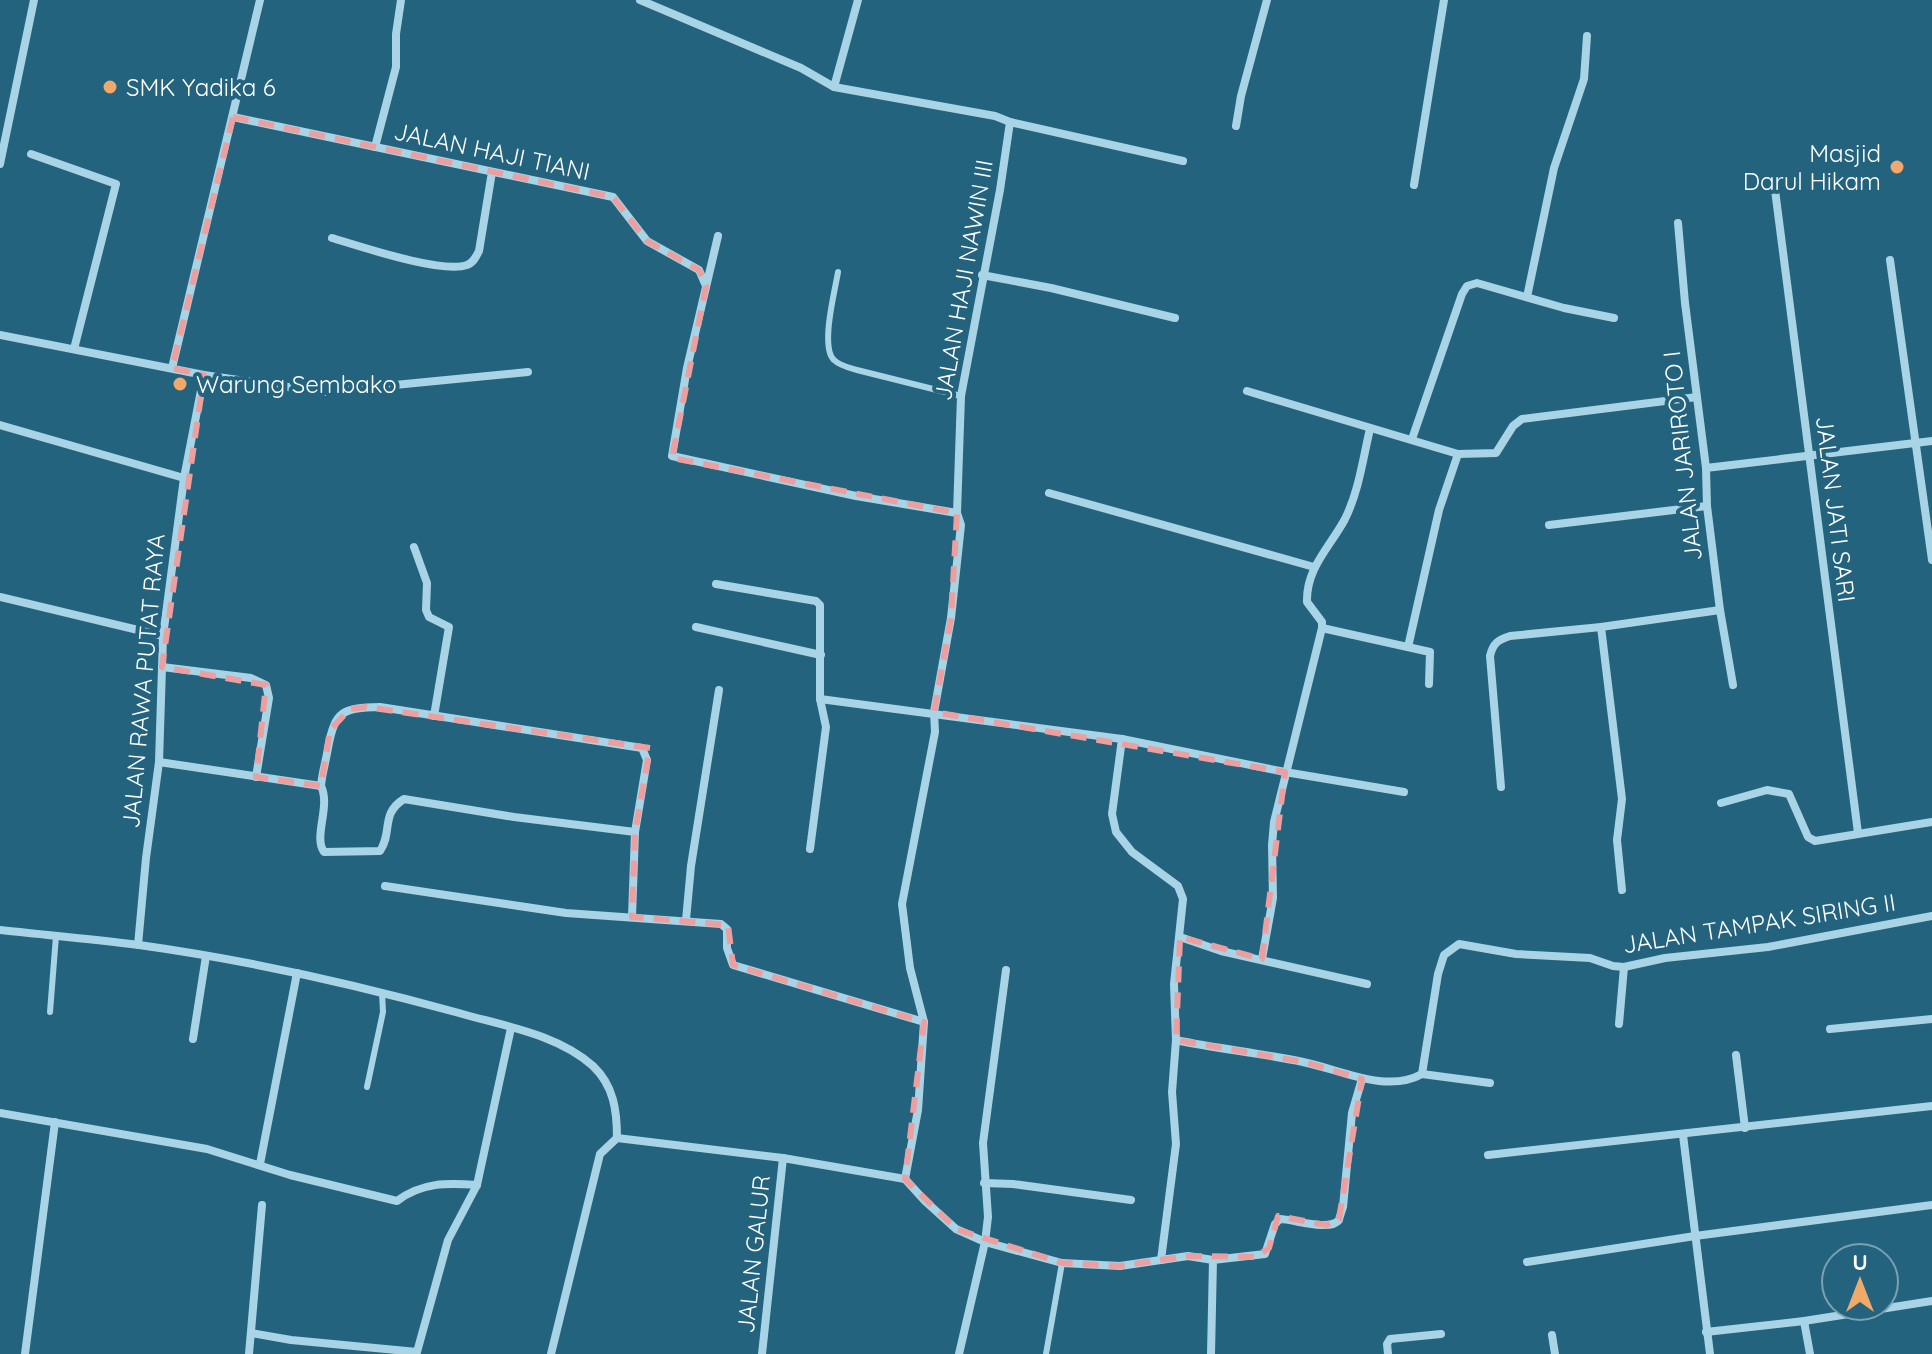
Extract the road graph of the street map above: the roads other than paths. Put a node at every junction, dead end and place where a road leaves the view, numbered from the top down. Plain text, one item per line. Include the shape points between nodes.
1 (34, 0) edge
2 (260, 0) edge
3 (401, 0) edge
4 (640, 0) edge
5 (858, 0) edge
6 (1267, 0) edge
7 (1444, 0) edge
8 (1587, 36) dead end
9 (834, 87) junction
10 (233, 117) junction
11 (1010, 122) junction
12 (1236, 126) dead end
13 (375, 147) junction
14 (2, 148) edge
15 (31, 154) dead end
16 (1183, 161) dead end
17 (0, 164) edge
18 (492, 172) junction
19 (1414, 185) dead end
20 (1775, 190) dead end
21 (1678, 223) dead end
22 (718, 236) dead end
23 (332, 238) dead end
24 (1890, 260) dead end
25 (838, 272) dead end
26 (982, 275) junction
27 (706, 286) junction
28 (1527, 297) junction
29 (1175, 318) dead end
30 (1614, 318) dead end
31 (0, 335) edge
32 (74, 349) junction
33 (172, 368) junction
34 (528, 372) dead end
35 (204, 375) junction
36 (1247, 391) dead end
37 (961, 396) junction
38 (1697, 397) junction
39 (0, 425) edge
40 (1370, 429) junction
41 (1412, 439) junction
42 (1932, 441) edge
43 (1917, 442) junction
44 (1458, 454) junction
45 (1809, 454) junction
46 (1706, 468) junction
47 (184, 478) junction
48 (1049, 493) dead end
49 (1707, 506) junction
50 (957, 513) junction
51 (1549, 525) dead end
52 (414, 547) dead end
53 (1932, 560) edge
54 (1314, 567) junction
55 (716, 584) dead end
56 (0, 597) edge
57 (1720, 610) junction
58 (696, 627) dead end
59 (1601, 627) junction
60 (1322, 628) junction
61 (163, 636) junction
62 (1408, 647) junction
63 (821, 655) junction
64 (162, 667) junction
65 (1429, 684) dead end
66 (1733, 685) dead end
67 (719, 690) dead end
68 (820, 699) junction
69 (934, 712) junction
70 (434, 716) junction
71 (1122, 739) junction
72 (159, 762) junction
73 (1285, 772) junction
74 (256, 777) junction
75 (321, 786) junction
76 (1501, 787) dead end
77 (1404, 792) dead end
78 (1721, 803) dead end
79 (1932, 822) edge
80 (635, 832) junction
81 (1858, 833) junction
82 (810, 849) dead end
83 (385, 886) dead end
84 (1622, 890) dead end
85 (1932, 916) edge
86 (632, 917) junction
87 (686, 920) junction
88 (0, 930) edge
89 (56, 936) junction
90 (1180, 937) junction
91 (138, 945) junction
92 (206, 956) junction
93 (1262, 959) junction
94 (1624, 967) junction
95 (1006, 970) dead end
96 (297, 973) junction
97 (1367, 984) dead end
98 (382, 992) junction
99 (50, 1012) dead end
100 (1932, 1019) edge
101 (924, 1022) junction
102 (1619, 1024) dead end
103 (511, 1028) junction
104 (1830, 1029) dead end
105 (193, 1039) dead end
106 (1176, 1040) junction
107 (1736, 1055) dead end
108 (1422, 1074) junction
109 (1362, 1079) junction
110 (1490, 1083) dead end
111 (367, 1087) dead end
112 (1932, 1106) edge
113 (0, 1113) edge
114 (55, 1122) junction
115 (1745, 1128) junction
116 (1683, 1135) junction
117 (617, 1138) junction
118 (1488, 1155) dead end
119 (783, 1158) junction
120 (260, 1164) junction
121 (905, 1179) junction
122 (984, 1183) junction
123 (477, 1185) junction
124 (1131, 1200) dead end
125 (262, 1205) dead end
126 (1932, 1205) edge
127 (1695, 1236) junction
128 (985, 1242) junction
129 (1161, 1260) junction
130 (1213, 1260) junction
131 (1527, 1262) dead end
132 (1062, 1263) junction
133 (1932, 1301) edge
134 (1804, 1321) junction
135 (1706, 1332) junction
136 (251, 1333) junction
137 (1441, 1334) dead end
138 (1552, 1335) dead end
139 (25, 1354) edge
140 (249, 1354) edge
141 (551, 1354) edge
142 (762, 1354) edge
143 (959, 1354) edge
144 (1046, 1354) edge
145 (1211, 1354) edge
146 (1388, 1354) edge
147 (1555, 1354) edge
148 (1710, 1354) edge
149 (1810, 1354) edge

1 - 14 street
2 - 10 street
3 - 13 street via 396,67
4 - 9 street
5 - 9 street
6 - 12 street
7 - 19 street
8 - 28 street via 1584,79 1554,168
9 - 11 street
10 - 13 street, JALAN HAJI TIANI
10 - 33 street
11 - 16 street
11 - 26 street, JALAN HAJI NAWIN III
13 - 18 street, JALAN HAJI TIANI
14 - 17 street
15 - 32 street via 116,184
18 - 23 street via 479,251 468,265 411,260
18 - 27 street, JALAN HAJI TIANI via 613,197 647,241 699,270
20 - 45 street, JALAN JATI SARI
21 - 38 street, JALAN JARIROTO I
22 - 27 street
24 - 43 street
25 - 37 lane via 827,347 831,359
26 - 29 street
26 - 37 street, JALAN HAJI NAWIN III
27 - 50 street via 672,456
28 - 30 street
28 - 41 street via 1477,283 1467,286
31 - 32 street
32 - 33 street
33 - 35 street
34 - 35 street via 323,392
35 - 47 street, JALAN RAWA PUTAT RAYA
36 - 40 street
37 - 50 street, JALAN HAJI NAWIN III
38 - 44 street via 1522,419 1496,453
38 - 46 street, JALAN JARIROTO I
39 - 47 street
40 - 41 street
40 - 54 street via 1345,518
41 - 44 street
42 - 43 street
43 - 45 street
43 - 53 street
44 - 62 street via 1439,510
45 - 46 street
45 - 81 street, JALAN JATI SARI
46 - 49 street, JALAN JARIROTO I
47 - 61 street, JALAN RAWA PUTAT RAYA
48 - 54 street
49 - 51 street
49 - 57 street, JALAN JARIROTO I
50 - 69 street, JALAN HAJI NAWIN III via 961,525 951,618
52 - 70 street via 427,583 429,617 449,627
54 - 60 street via 1307,602
55 - 63 street via 816,601 821,610
56 - 61 street
57 - 59 street
57 - 66 street, JALAN JARIROTO I
58 - 63 street
59 - 76 street via 1510,636 1492,646
59 - 84 street via 1622,799 1617,840
60 - 62 street
60 - 73 street
61 - 64 street, JALAN RAWA PUTAT RAYA
62 - 65 street via 1430,652
63 - 68 street
64 - 72 street, JALAN RAWA PUTAT RAYA
64 - 74 street via 251,678 266,685 269,698
67 - 87 street
68 - 69 street
68 - 82 street via 826,727
69 - 71 street
69 - 101 street, JALAN HAJI NAWIN III via 935,732 902,904
70 - 75 street via 380,707 350,709 330,730
70 - 80 street via 642,748 647,760
71 - 73 street
71 - 90 street via 1112,814 1116,832 1132,852 1178,886 1183,899
72 - 74 street
72 - 91 street, JALAN RAWA PUTAT RAYA
73 - 77 street
73 - 93 street via 1274,822 1273,898
74 - 75 street
75 - 80 street via 324,852 380,851 389,813 404,799
78 - 81 street via 1767,790 1789,794 1808,837 1815,841
79 - 81 street
80 - 86 street
83 - 86 street via 566,913
85 - 94 street, JALAN TAMPAK SIRING II
86 - 87 street
87 - 101 street via 725,926 733,965
88 - 89 street
89 - 91 street
89 - 99 lane
90 - 93 street
90 - 106 street via 1174,984
91 - 92 street
92 - 96 street
92 - 105 street
93 - 97 street
94 - 102 street
94 - 108 street, JALAN TAMPAK SIRING II via 1469,944 1450,948 1438,974
95 - 122 street via 983,1143
96 - 98 street
96 - 120 street
98 - 103 street
98 - 111 lane via 383,1012
100 - 104 street
101 - 121 street, JALAN HAJI NAWIN III via 918,1110
103 - 117 street via 565,1046 596,1069 617,1109
103 - 123 street
106 - 109 street via 1304,1062
106 - 129 street via 1176,1144
107 - 115 street
108 - 109 street via 1406,1080
108 - 110 street
109 - 130 street via 1352,1113 1339,1219 1326,1225 1280,1219 1265,1254
112 - 115 street
113 - 114 street
114 - 120 street via 207,1149
114 - 139 street
115 - 116 street
116 - 118 street
116 - 127 street
117 - 119 street
117 - 141 street via 600,1154
119 - 121 street
119 - 142 street, JALAN GALUR
120 - 123 street via 397,1201 438,1183
121 - 128 street via 956,1229
122 - 124 street
122 - 128 street
123 - 136 street via 448,1240 417,1352
125 - 136 street
126 - 127 street
127 - 131 street
127 - 135 street
128 - 132 street
128 - 143 street
129 - 130 street
129 - 132 street via 1120,1266
130 - 145 street
132 - 144 lane
133 - 134 street
134 - 135 street
134 - 149 street
135 - 148 street
136 - 140 street
137 - 146 street via 1390,1339
138 - 147 street

